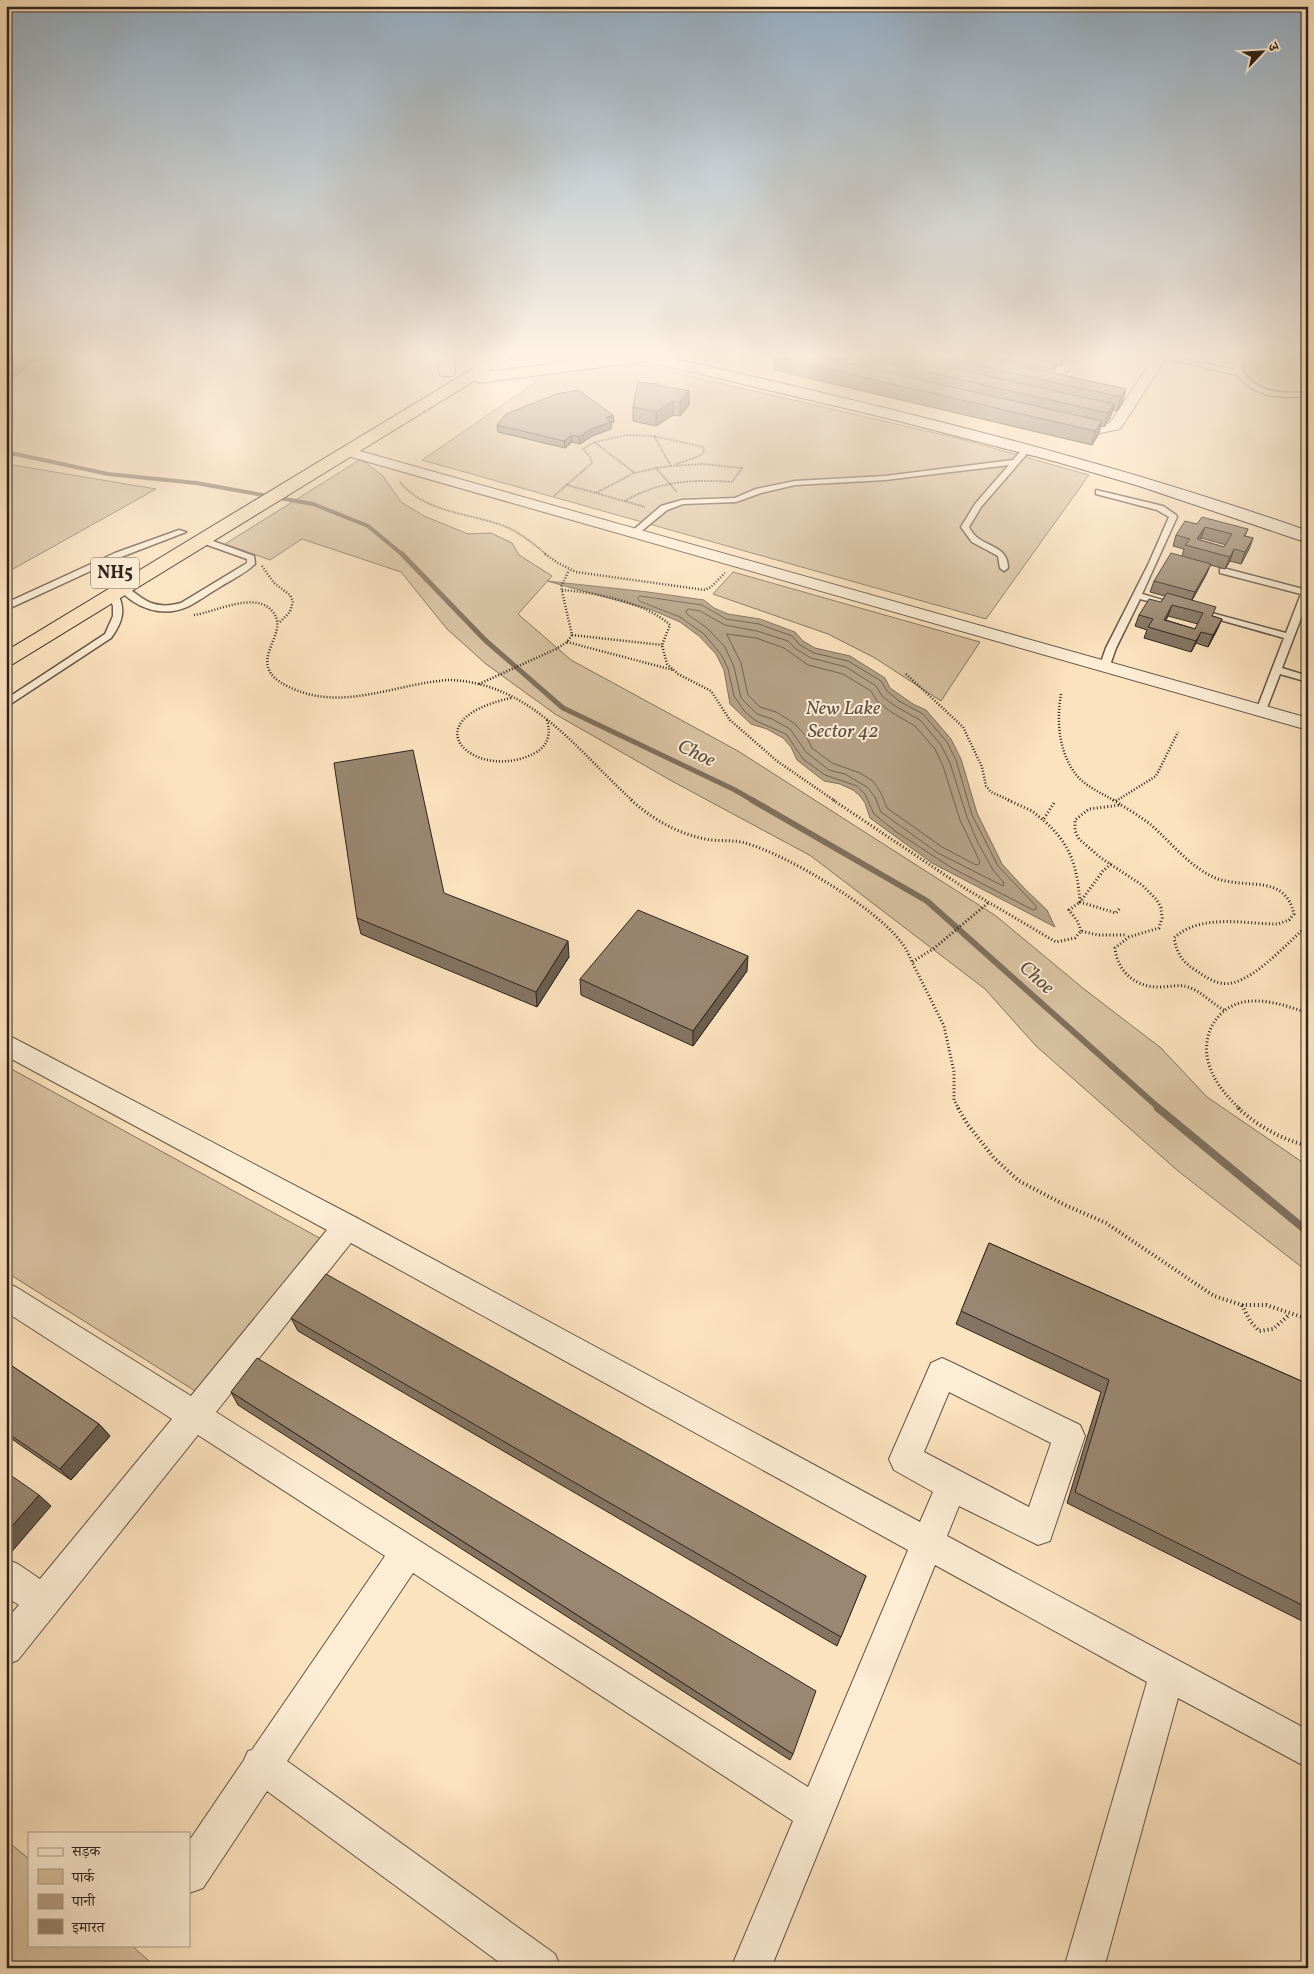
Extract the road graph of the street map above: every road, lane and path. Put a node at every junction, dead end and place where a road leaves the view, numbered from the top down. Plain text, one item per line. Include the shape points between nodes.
1 (352, 449) edge
2 (583, 449) edge
3 (603, 449) edge
4 (662, 449) edge
5 (702, 449) edge
6 (1027, 449) edge
7 (1032, 449) edge
8 (1059, 449) edge
9 (349, 452) junction
10 (704, 452) junction
11 (1016, 462) junction
12 (705, 464) junction
13 (398, 466) junction
14 (672, 466) junction
15 (656, 468) junction
16 (635, 473) junction
17 (670, 484) junction
18 (567, 485) junction
19 (1099, 492) dead end
20 (596, 493) junction
21 (680, 495) dead end
22 (626, 502) junction
23 (542, 506) junction
24 (649, 508) dead end
25 (1308, 524) edge
26 (194, 531) junction
27 (635, 532) junction
28 (1308, 537) edge
29 (251, 558) junction
30 (735, 561) junction
31 (1004, 568) dead end
32 (569, 570) junction
33 (1223, 572) dead end
34 (562, 589) junction
35 (1307, 590) edge
36 (118, 591) junction
37 (1137, 595) junction
38 (6, 607) edge
39 (164, 610) junction
40 (278, 624) junction
41 (572, 635) junction
42 (1289, 637) junction
43 (6, 640) edge
44 (567, 642) junction
45 (662, 645) junction
46 (6, 660) edge
47 (1105, 665) junction
48 (673, 670) junction
49 (1277, 670) junction
50 (906, 674) dead end
51 (1308, 679) edge
52 (478, 685) junction
53 (1061, 694) dead end
54 (512, 698) junction
55 (6, 704) edge
56 (1262, 711) junction
57 (547, 719) junction
58 (1308, 724) edge
59 (1178, 732) dead end
60 (1116, 802) junction
61 (1054, 803) dead end
62 (1121, 805) junction
63 (1043, 820) junction
64 (1112, 864) junction
65 (988, 902) junction
66 (1080, 902) junction
67 (1120, 908) dead end
68 (1308, 925) edge
69 (1081, 931) junction
70 (1130, 935) junction
71 (912, 962) junction
72 (1308, 973) edge
73 (1308, 1002) edge
74 (1224, 1010) junction
75 (1308, 1013) edge
76 (6, 1044) edge
77 (1308, 1146) edge
78 (348, 1227) junction
79 (6, 1296) edge
80 (1242, 1306) junction
81 (1290, 1314) junction
82 (1308, 1319) edge
83 (194, 1415) junction
84 (952, 1485) junction
85 (927, 1543) junction
86 (408, 1551) junction
87 (6, 1576) edge
88 (43, 1602) junction
89 (6, 1648) edge
90 (1168, 1674) junction
91 (1308, 1750) edge
92 (261, 1764) junction
93 (815, 1812) junction
94 (190, 1872) edge
95 (541, 1968) edge
96 (751, 1968) edge
97 (1084, 1968) edge

1 - 9 highway, NH5
2 - 18 path via 592,463
3 - 16 path
4 - 14 path
5 - 10 path
6 - 11 lane
7 - 28 main road via 1242,512
8 - 25 main road via 1149,471
9 - 13 street
9 - 26 highway, NH5 via 253,510
10 - 12 path
10 - 14 path
11 - 27 lane via 885,478 795,483 736,500 682,502 664,508
11 - 31 lane via 964,526 972,537 1001,554
12 - 14 path
12 - 17 path via 742,468 732,482
13 - 23 street
13 - 32 path via 401,484 416,498 509,528
14 - 15 path
15 - 16 path
15 - 17 path
16 - 20 path
17 - 21 path
17 - 22 path via 644,491
18 - 20 path
18 - 23 path
19 - 37 lane via 1160,508 1173,517
20 - 22 path
22 - 24 path
23 - 27 street
26 - 29 lane
26 - 36 highway, NH5
26 - 38 lane via 118,555
26 - 43 highway, NH5 / NH5
27 - 30 street
29 - 39 lane via 251,564 240,572 184,605
29 - 40 path via 264,567 274,584 291,596 293,604 289,616
30 - 32 path via 705,590
30 - 47 street
32 - 34 path
33 - 35 lane
34 - 41 path
34 - 45 path via 655,613 670,625
35 - 42 lane
36 - 39 lane via 153,609
36 - 46 highway, NH5 / NH5
36 - 55 lane via 119,617 108,636
37 - 42 lane
37 - 47 lane
39 - 40 path via 182,616 196,615 256,602 272,611
40 - 52 path via 267,657 269,670 276,678 301,692 354,698 450,679
41 - 44 path
41 - 45 path
42 - 49 lane
44 - 48 path via 592,645
44 - 52 path
45 - 48 path via 667,664
47 - 56 street
48 - 65 path via 711,691 738,728 802,780
49 - 51 lane
49 - 56 lane
50 - 63 path via 963,727 991,792
52 - 54 path
53 - 60 path via 1059,727 1064,753 1080,779
54 - 57 path via 527,704
54 - 57 path via 479,707 460,722 456,732 465,751 488,762 521,760 545,746 550,735
56 - 58 street
57 - 71 path via 566,733 660,823 694,837 746,843 814,876 877,918 899,938
59 - 60 path via 1156,776
60 - 62 path
61 - 63 path
62 - 64 path via 1089,809 1076,820 1075,831 1079,839
62 - 68 path via 1150,825 1202,870 1236,883 1262,884 1284,893 1294,904 1294,914 1278,924 1201,923 1179,930 1174,938 1175,950 1182,962 1200,974 1232,983 1246,977
63 - 66 path via 1057,831 1071,853 1079,882
64 - 66 path
64 - 70 path via 1142,885 1160,904 1163,919 1159,928
65 - 69 path via 1056,942 1076,938
65 - 71 path via 933,949
66 - 67 path via 1116,913
66 - 69 path via 1069,910
69 - 70 path via 1098,935
70 - 74 path via 1115,948 1118,965 1126,974 1144,986 1180,984 1190,987
71 - 80 path via 944,1026 954,1072 954,1100 968,1125 994,1158 1019,1181 1065,1206 1106,1223 1214,1296
72 - 73 path via 1304,986
74 - 75 path via 1253,1001
74 - 77 path via 1205,1038 1206,1060 1212,1074 1234,1104 1263,1130
76 - 78 street
78 - 83 street
78 - 85 street
79 - 83 street
80 - 81 path via 1266,1305
80 - 81 path via 1259,1331 1272,1329
81 - 82 path
83 - 86 street
83 - 88 street
84 - 84 street via 905,1459 942,1373 1069,1436 1038,1529
84 - 85 street
85 - 90 street
85 - 93 street
86 - 92 street
86 - 93 street
87 - 88 street
88 - 89 street
90 - 91 street
90 - 97 street
92 - 94 street
92 - 95 street
93 - 96 street

